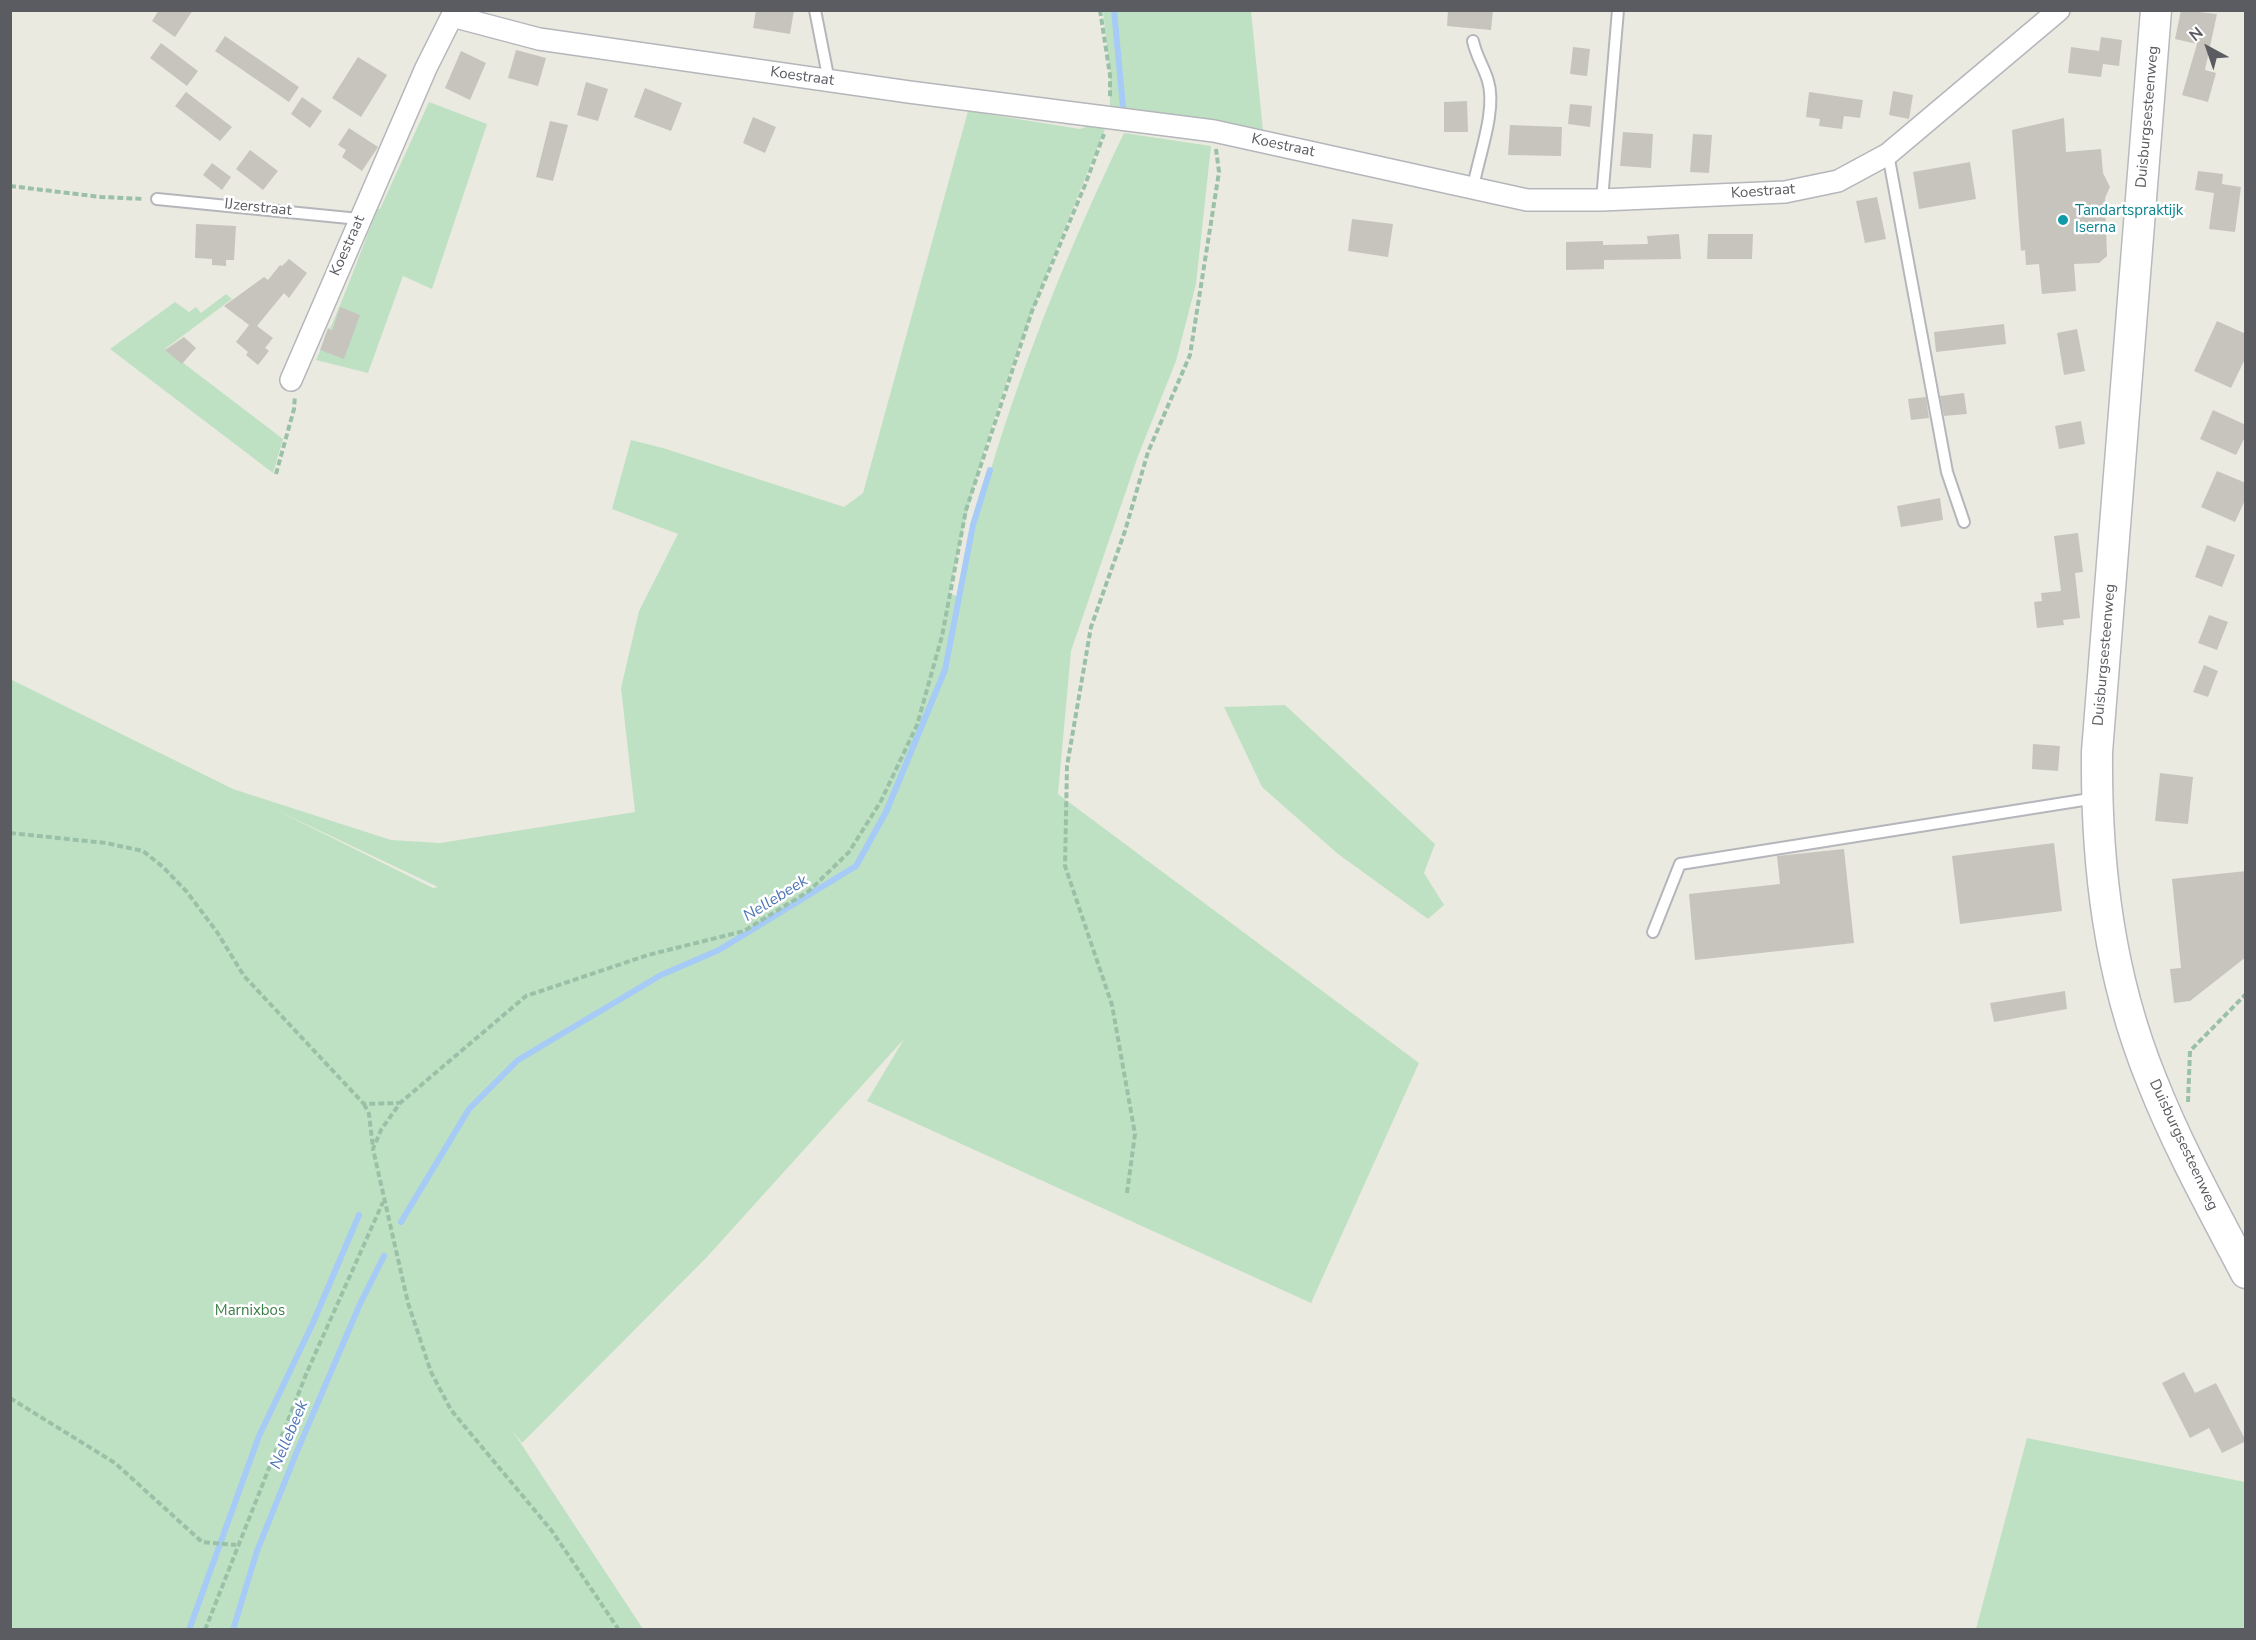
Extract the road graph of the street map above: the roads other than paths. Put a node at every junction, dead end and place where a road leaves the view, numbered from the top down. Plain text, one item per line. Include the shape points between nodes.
1 (815, 10) edge
2 (1618, 10) edge
3 (2059, 10) edge
4 (2156, 10) edge
5 (453, 13) edge
6 (1473, 41) dead end
7 (829, 81) junction
8 (1888, 154) junction
9 (1473, 188) junction
10 (157, 199) road end
11 (1602, 200) junction
12 (359, 219) junction
13 (291, 380) road end
14 (1964, 522) dead end
15 (2097, 798) junction
16 (1653, 932) dead end
17 (2246, 1273) edge

1 - 7 lane
2 - 11 lane
3 - 8 street, Koestraat
4 - 15 street, Duisburgsesteenweg via 2097,752
5 - 7 street, Koestraat via 539,39
5 - 12 street, Koestraat
6 - 9 lane via 1488,81 1490,99 1484,148
7 - 9 street, Koestraat via 1214,131
8 - 11 street, Koestraat via 1838,181 1785,192
8 - 14 lane via 1947,472
9 - 11 street, Koestraat via 1527,200
10 - 12 lane, IJzerstraat
12 - 13 street, Koestraat
15 - 16 lane via 1680,864
15 - 17 street, Duisburgsesteenweg via 2106,912 2122,992 2169,1122

